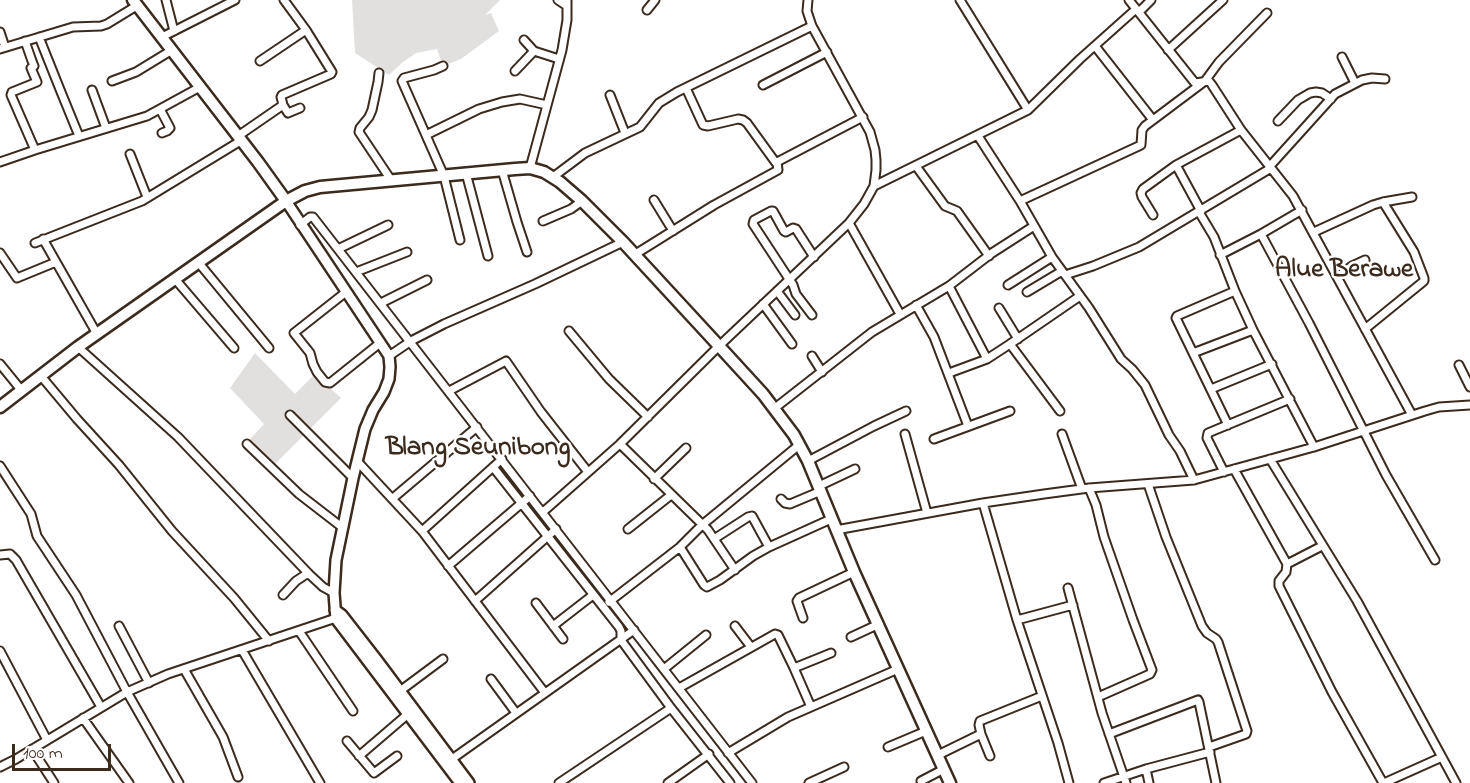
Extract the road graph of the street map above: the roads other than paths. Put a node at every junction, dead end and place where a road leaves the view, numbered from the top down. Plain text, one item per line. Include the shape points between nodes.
1 (166, 0) edge
2 (235, 0) edge
3 (284, 0) edge
4 (558, 0) edge
5 (655, 0) edge
6 (960, 0) edge
7 (1129, 0) edge
8 (1152, 0) edge
9 (1223, 0) edge
10 (806, 1) edge
11 (135, 3) edge
12 (567, 3) edge
13 (647, 10) dead end
14 (1137, 11) junction
15 (1267, 13) dead end
16 (812, 26) junction
17 (306, 30) junction
18 (174, 31) junction
19 (0, 32) edge
20 (39, 37) junction
21 (162, 37) junction
22 (524, 40) dead end
23 (25, 41) junction
24 (1095, 46) junction
25 (3, 48) edge
26 (172, 50) junction
27 (1168, 50) junction
28 (534, 51) junction
29 (827, 52) junction
30 (1342, 57) dead end
31 (559, 60) junction
32 (260, 61) dead end
33 (443, 66) dead end
34 (516, 71) dead end
35 (379, 73) dead end
36 (1385, 79) dead end
37 (112, 81) dead end
38 (1205, 81) junction
39 (1355, 83) junction
40 (763, 85) dead end
41 (200, 87) junction
42 (686, 88) junction
43 (92, 90) dead end
44 (610, 96) dead end
45 (1331, 99) junction
46 (283, 105) junction
47 (547, 105) junction
48 (300, 108) dead end
49 (160, 109) junction
50 (1028, 110) junction
51 (863, 117) junction
52 (1153, 120) junction
53 (1278, 121) dead end
54 (106, 128) junction
55 (1241, 130) junction
56 (162, 133) dead end
57 (625, 133) junction
58 (426, 135) junction
59 (978, 135) junction
60 (80, 136) junction
61 (240, 138) junction
62 (34, 150) junction
63 (130, 154) dead end
64 (0, 162) edge
65 (776, 163) junction
66 (1176, 165) junction
67 (916, 166) junction
68 (1270, 167) junction
69 (530, 168) junction
70 (502, 170) junction
71 (466, 173) junction
72 (444, 176) junction
73 (553, 177) junction
74 (391, 180) junction
75 (874, 186) junction
76 (147, 197) junction
77 (1412, 197) dead end
78 (654, 200) dead end
79 (582, 201) junction
80 (1020, 201) junction
81 (1383, 202) junction
82 (289, 206) junction
83 (1302, 210) junction
84 (1200, 211) junction
85 (1153, 215) dead end
86 (543, 221) dead end
87 (299, 222) junction
88 (849, 223) junction
89 (387, 225) dead end
90 (1034, 226) junction
91 (673, 231) junction
92 (1314, 232) junction
93 (1261, 234) junction
94 (43, 239) junction
95 (460, 240) dead end
96 (623, 242) junction
97 (35, 243) dead end
98 (338, 249) junction
99 (407, 252) dead end
100 (527, 252) dead end
101 (0, 253) edge
102 (634, 255) junction
103 (989, 255) junction
104 (1220, 255) junction
105 (488, 256) dead end
106 (814, 257) junction
107 (1052, 257) junction
108 (1365, 260) dead end
109 (56, 262) junction
110 (198, 262) junction
111 (356, 272) junction
112 (1064, 273) junction
113 (1337, 277) junction
114 (175, 279) junction
115 (428, 280) dead end
116 (789, 280) junction
117 (1008, 285) dead end
118 (949, 286) junction
119 (777, 291) junction
120 (1235, 291) junction
121 (346, 292) junction
122 (1027, 292) dead end
123 (1080, 296) junction
124 (381, 303) junction
125 (763, 304) junction
126 (916, 305) junction
127 (999, 308) dead end
128 (900, 314) junction
129 (795, 315) dead end
130 (812, 315) dead end
131 (1365, 329) junction
132 (1253, 330) junction
133 (569, 331) dead end
134 (97, 334) junction
135 (1018, 339) junction
136 (411, 341) junction
137 (380, 343) junction
138 (792, 344) dead end
139 (1010, 344) junction
140 (719, 346) junction
141 (78, 347) junction
142 (234, 348) dead end
143 (269, 348) dead end
144 (1193, 353) junction
145 (389, 356) junction
146 (812, 356) dead end
147 (987, 359) junction
148 (0, 364) edge
149 (1272, 364) junction
150 (1459, 365) dead end
151 (822, 372) junction
152 (949, 373) junction
153 (41, 376) junction
154 (1470, 387) edge
155 (1211, 389) junction
156 (22, 391) junction
157 (449, 391) junction
158 (1290, 399) junction
159 (1470, 405) edge
160 (0, 407) edge
161 (775, 408) junction
162 (906, 411) dead end
163 (1010, 411) dead end
164 (1060, 411) dead end
165 (290, 415) dead end
166 (1412, 415) junction
167 (648, 417) junction
168 (1228, 425) junction
169 (969, 426) junction
170 (477, 427) junction
171 (1364, 431) junction
172 (905, 434) dead end
173 (1062, 434) dead end
174 (934, 439) dead end
175 (247, 444) dead end
176 (620, 444) junction
177 (799, 445) junction
178 (1314, 447) junction
179 (686, 448) dead end
180 (502, 459) junction
181 (1270, 459) junction
182 (357, 461) junction
183 (808, 461) junction
184 (0, 466) edge
185 (493, 467) junction
186 (855, 469) dead end
187 (1234, 469) junction
188 (588, 472) junction
189 (1224, 472) junction
190 (353, 478) junction
191 (654, 479) junction
192 (1194, 480) junction
193 (1148, 484) junction
194 (820, 489) junction
195 (1085, 489) junction
196 (670, 495) junction
197 (530, 496) junction
198 (392, 499) junction
199 (781, 499) dead end
200 (983, 503) junction
201 (521, 504) junction
202 (543, 512) junction
203 (927, 513) junction
204 (831, 519) junction
205 (702, 525) junction
206 (343, 528) junction
207 (556, 529) junction
208 (628, 529) dead end
209 (836, 530) junction
210 (422, 531) junction
211 (547, 537) junction
212 (714, 538) junction
213 (1322, 546) junction
214 (680, 547) junction
215 (768, 547) junction
216 (0, 555) edge
217 (1435, 560) dead end
218 (1287, 564) junction
219 (448, 566) junction
220 (735, 570) junction
221 (854, 572) junction
222 (309, 574) junction
223 (1068, 588) dead end
224 (334, 593) junction
225 (283, 595) dead end
226 (593, 595) junction
227 (611, 601) junction
228 (475, 602) junction
229 (536, 603) dead end
230 (1073, 605) junction
231 (602, 606) junction
232 (338, 615) junction
233 (803, 618) dead end
234 (1017, 620) junction
235 (879, 624) junction
236 (119, 626) dead end
237 (553, 626) junction
238 (735, 627) dead end
239 (634, 630) junction
240 (300, 631) junction
241 (706, 635) dead end
242 (851, 637) dead end
243 (563, 639) dead end
244 (621, 640) junction
245 (269, 641) junction
246 (751, 647) junction
247 (242, 650) junction
248 (0, 651) edge
249 (831, 653) dead end
250 (443, 659) dead end
251 (794, 668) junction
252 (184, 669) junction
253 (664, 669) junction
254 (898, 669) junction
255 (491, 679) dead end
256 (149, 683) junction
257 (679, 688) junction
258 (400, 691) junction
259 (127, 692) junction
260 (545, 693) junction
261 (1042, 696) junction
262 (1098, 697) junction
263 (101, 706) junction
264 (811, 707) junction
265 (671, 708) junction
266 (353, 711) dead end
267 (516, 713) junction
268 (408, 714) junction
269 (83, 718) junction
270 (926, 731) junction
271 (981, 734) junction
272 (1109, 734) junction
273 (47, 740) junction
274 (347, 741) dead end
275 (436, 745) junction
276 (888, 747) dead end
277 (32, 749) junction
278 (1209, 749) junction
279 (728, 753) junction
280 (709, 754) junction
281 (938, 754) junction
282 (359, 756) junction
283 (397, 756) dead end
284 (990, 756) dead end
285 (1442, 757) junction
286 (452, 759) junction
287 (0, 767) edge
288 (844, 767) dead end
289 (945, 769) junction
290 (1146, 769) junction
291 (237, 777) dead end
292 (1125, 780) edge
293 (921, 781) dead end
294 (54, 783) edge
295 (129, 783) edge
296 (179, 783) edge
297 (320, 783) edge
298 (460, 783) edge
299 (469, 783) edge
300 (559, 783) edge
301 (668, 783) edge
302 (730, 783) edge
303 (752, 783) edge
304 (809, 783) edge
305 (950, 783) edge
306 (1069, 783) edge
307 (1104, 783) edge
308 (1149, 783) edge
309 (1216, 783) edge
310 (1384, 783) edge
311 (1456, 783) edge

1 - 18 street
2 - 18 street
3 - 17 street
4 - 12 street
5 - 13 street
6 - 50 street
7 - 14 street
8 - 14 street
9 - 27 street
10 - 16 street
11 - 20 street via 107,24 74,27
11 - 21 highway
12 - 31 street
14 - 24 street
14 - 27 street
15 - 38 street
16 - 29 street
16 - 42 street
17 - 32 street
17 - 46 street via 332,73 282,95
18 - 21 street
19 - 25 street
20 - 23 street
20 - 60 street
21 - 26 highway
22 - 28 street
23 - 25 street
23 - 62 street via 37,82 11,95
24 - 50 street
24 - 52 street
26 - 37 street via 136,72
26 - 41 highway
27 - 38 street via 1194,82
28 - 31 street
28 - 34 street
29 - 40 street
29 - 51 street
30 - 39 street
31 - 47 street
33 - 58 street via 402,80
35 - 74 street via 372,110 359,132
36 - 39 street
38 - 52 street
38 - 55 street via 1215,88
39 - 45 street
41 - 49 street
41 - 61 highway
42 - 57 street via 659,103 643,124
42 - 65 street via 703,125 743,120
43 - 54 street
44 - 57 street
45 - 53 street via 1322,93 1310,93
45 - 68 street
46 - 48 street via 288,113
46 - 61 street
47 - 58 street via 520,99 502,102
47 - 69 street
49 - 54 street
49 - 56 street via 170,128
50 - 59 street
51 - 65 street
51 - 75 street via 875,150
52 - 80 street via 1142,130 1141,145
54 - 60 street
55 - 66 street
55 - 68 street
57 - 73 street via 585,153
58 - 72 street
59 - 67 street
59 - 80 street
60 - 62 street
61 - 76 street
61 - 82 highway
62 - 64 street
63 - 76 street
65 - 91 street via 778,170
66 - 84 street
66 - 85 street via 1142,191
67 - 75 street
67 - 103 street via 945,206 957,211
68 - 83 street
68 - 84 street
69 - 70 highway
69 - 73 highway
70 - 71 highway
70 - 100 street
71 - 72 highway
71 - 105 street
72 - 74 highway
72 - 95 street
73 - 79 highway
74 - 82 highway via 305,191
75 - 88 street
76 - 94 street
77 - 81 street
78 - 91 street
79 - 86 street
79 - 96 highway
80 - 90 street
81 - 92 street
81 - 131 street via 1414,252 1424,281
82 - 87 main road
82 - 110 highway
83 - 92 street
83 - 93 street
84 - 104 street
84 - 112 street via 1139,247
87 - 98 street via 313,217
87 - 121 main road
88 - 106 street
88 - 128 street
89 - 98 street
90 - 103 street
90 - 107 street
91 - 102 street
92 - 113 street
93 - 104 street
93 - 171 street
94 - 97 street
94 - 109 street
96 - 102 highway
96 - 136 street
98 - 111 street
99 - 111 street
101 - 109 street via 17,278
102 - 140 highway
103 - 118 street
104 - 120 street
106 - 116 street
106 - 116 street via 796,229 784,231 773,211 754,220
107 - 112 street
107 - 117 street
108 - 113 street
109 - 134 street
110 - 114 highway
110 - 143 street
111 - 124 street
112 - 122 street
112 - 123 street
113 - 131 street
114 - 134 highway
114 - 142 street
115 - 124 street
116 - 119 street
116 - 130 street
118 - 126 street
118 - 147 street
119 - 125 street
119 - 129 street
120 - 132 street
120 - 144 street via 1176,317
121 - 137 main road
121 - 137 street via 294,333 310,353 317,372 330,383
123 - 135 street
123 - 192 street via 1121,359 1145,385
124 - 136 street
125 - 138 street
125 - 140 street
126 - 128 street
126 - 152 street
127 - 135 street
128 - 151 street
131 - 166 street
132 - 144 street
132 - 149 street
133 - 167 street via 609,379
134 - 141 highway
135 - 139 street
136 - 145 street
136 - 157 street
137 - 145 main road
139 - 147 street
139 - 164 street
140 - 161 highway
140 - 167 street
141 - 153 highway
141 - 222 street via 178,437
144 - 155 street
145 - 182 main road via 389,379 365,429
146 - 151 street
147 - 152 street
148 - 156 street
149 - 155 street
149 - 158 street
150 - 154 street
151 - 161 street
152 - 169 street
153 - 156 highway
153 - 245 street
155 - 168 street
156 - 160 highway
157 - 170 street
157 - 188 street via 506,361
158 - 168 street
158 - 178 street
159 - 166 street via 1439,407
161 - 177 highway
162 - 183 street
163 - 169 street
165 - 190 street
166 - 171 street
167 - 176 street
168 - 189 street via 1206,436
169 - 174 street
170 - 180 street
170 - 198 street
171 - 178 street
171 - 217 street
172 - 203 street
173 - 195 street
175 - 206 street via 298,494
176 - 188 street
176 - 191 street
177 - 183 highway
177 - 205 street
178 - 181 street
179 - 191 street
180 - 185 street
180 - 197 street
181 - 187 street
181 - 213 street
182 - 190 main road
182 - 198 street
183 - 194 highway
184 - 259 street via 31,514 38,536 76,595
185 - 201 street
185 - 210 street
186 - 194 street
187 - 189 street
187 - 218 street
188 - 202 street
189 - 192 street
190 - 206 main road
191 - 196 street
192 - 193 street
193 - 195 street
193 - 278 street via 1202,626 1218,642 1247,730 1246,735
194 - 199 street via 790,504
194 - 204 highway
195 - 200 street
195 - 262 street via 1096,505 1152,670
196 - 205 street
196 - 208 street
197 - 201 street
197 - 202 street
198 - 210 street
200 - 203 street
200 - 234 street
201 - 211 street
201 - 219 street
202 - 207 street
203 - 209 street
204 - 209 highway
204 - 215 street
205 - 212 street
205 - 214 street
206 - 224 main road
207 - 211 street
207 - 227 street
209 - 221 highway
210 - 219 street
211 - 226 street
211 - 228 street
212 - 215 street via 750,516
212 - 220 street
213 - 218 street
213 - 285 street via 1357,601
214 - 220 street via 705,587
214 - 227 street
215 - 220 street
216 - 263 street via 10,554 16,560
218 - 310 street via 1279,586 1332,692
219 - 228 street
221 - 233 street via 798,599
221 - 235 highway
222 - 224 street
222 - 225 street
223 - 230 street
224 - 232 main road
226 - 231 street
226 - 237 street
227 - 231 street
227 - 239 street
228 - 260 street
229 - 237 street
230 - 234 street
230 - 262 street
231 - 244 street via 621,630
232 - 240 street
232 - 258 main road
232 - 268 main road
234 - 261 street
235 - 242 street
235 - 254 highway
236 - 256 street
237 - 243 street
238 - 246 street
239 - 244 street
239 - 253 street
240 - 245 street
240 - 266 street
241 - 253 street
244 - 260 street
244 - 265 street
245 - 247 street
246 - 251 street via 777,634
246 - 257 street
247 - 252 street
247 - 297 street
248 - 273 street
249 - 251 street
250 - 258 street
251 - 264 street
252 - 256 street
252 - 291 street via 224,737
253 - 257 street
254 - 264 street
254 - 270 highway
255 - 267 street
256 - 259 street
257 - 279 street
258 - 275 main road
259 - 263 street
259 - 296 street
260 - 267 street
261 - 271 street via 980,721
261 - 306 street
262 - 272 street
263 - 269 street
264 - 279 street
265 - 280 street
265 - 300 street
267 - 286 street
268 - 275 main road
268 - 282 street
269 - 273 street
269 - 295 street
270 - 276 street
270 - 281 highway
271 - 281 street
271 - 284 street
272 - 278 street via 1196,699
272 - 292 street
273 - 277 street
274 - 282 street
275 - 286 main road
275 - 298 main road
277 - 287 street
277 - 294 street
278 - 290 street
278 - 309 street
279 - 303 street
280 - 301 street
280 - 302 street
281 - 289 highway
282 - 283 street via 374,773
285 - 310 street
285 - 311 street
286 - 299 main road
288 - 304 street
289 - 293 street
289 - 305 highway
290 - 292 street
290 - 308 street
292 - 307 street

